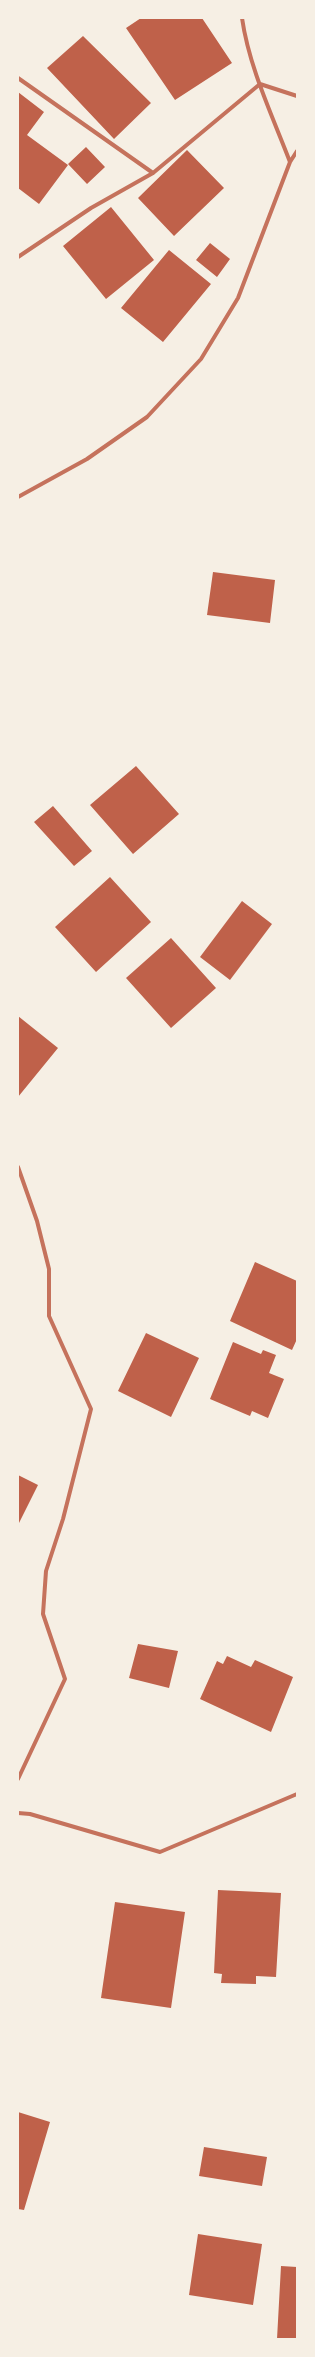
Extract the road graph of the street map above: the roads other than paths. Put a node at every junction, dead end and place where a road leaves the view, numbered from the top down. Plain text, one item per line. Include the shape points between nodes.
1 (242, 18) edge
2 (18, 78) edge
3 (260, 84) junction
4 (297, 96) edge
5 (297, 151) edge
6 (290, 162) junction
7 (153, 174) junction
8 (18, 257) edge
9 (18, 497) edge
10 (18, 1167) edge
11 (18, 1779) edge
12 (297, 1794) edge
13 (18, 1813) edge

1 - 3 street
2 - 7 street
3 - 4 street
3 - 6 street
3 - 7 street
5 - 6 street
6 - 9 street via 238,298 201,359 147,417 87,459
7 - 8 street via 90,208
10 - 11 street via 37,1221 49,1269 49,1316 91,1409 63,1519 46,1571 43,1614 65,1679
12 - 13 street via 160,1852 30,1814

